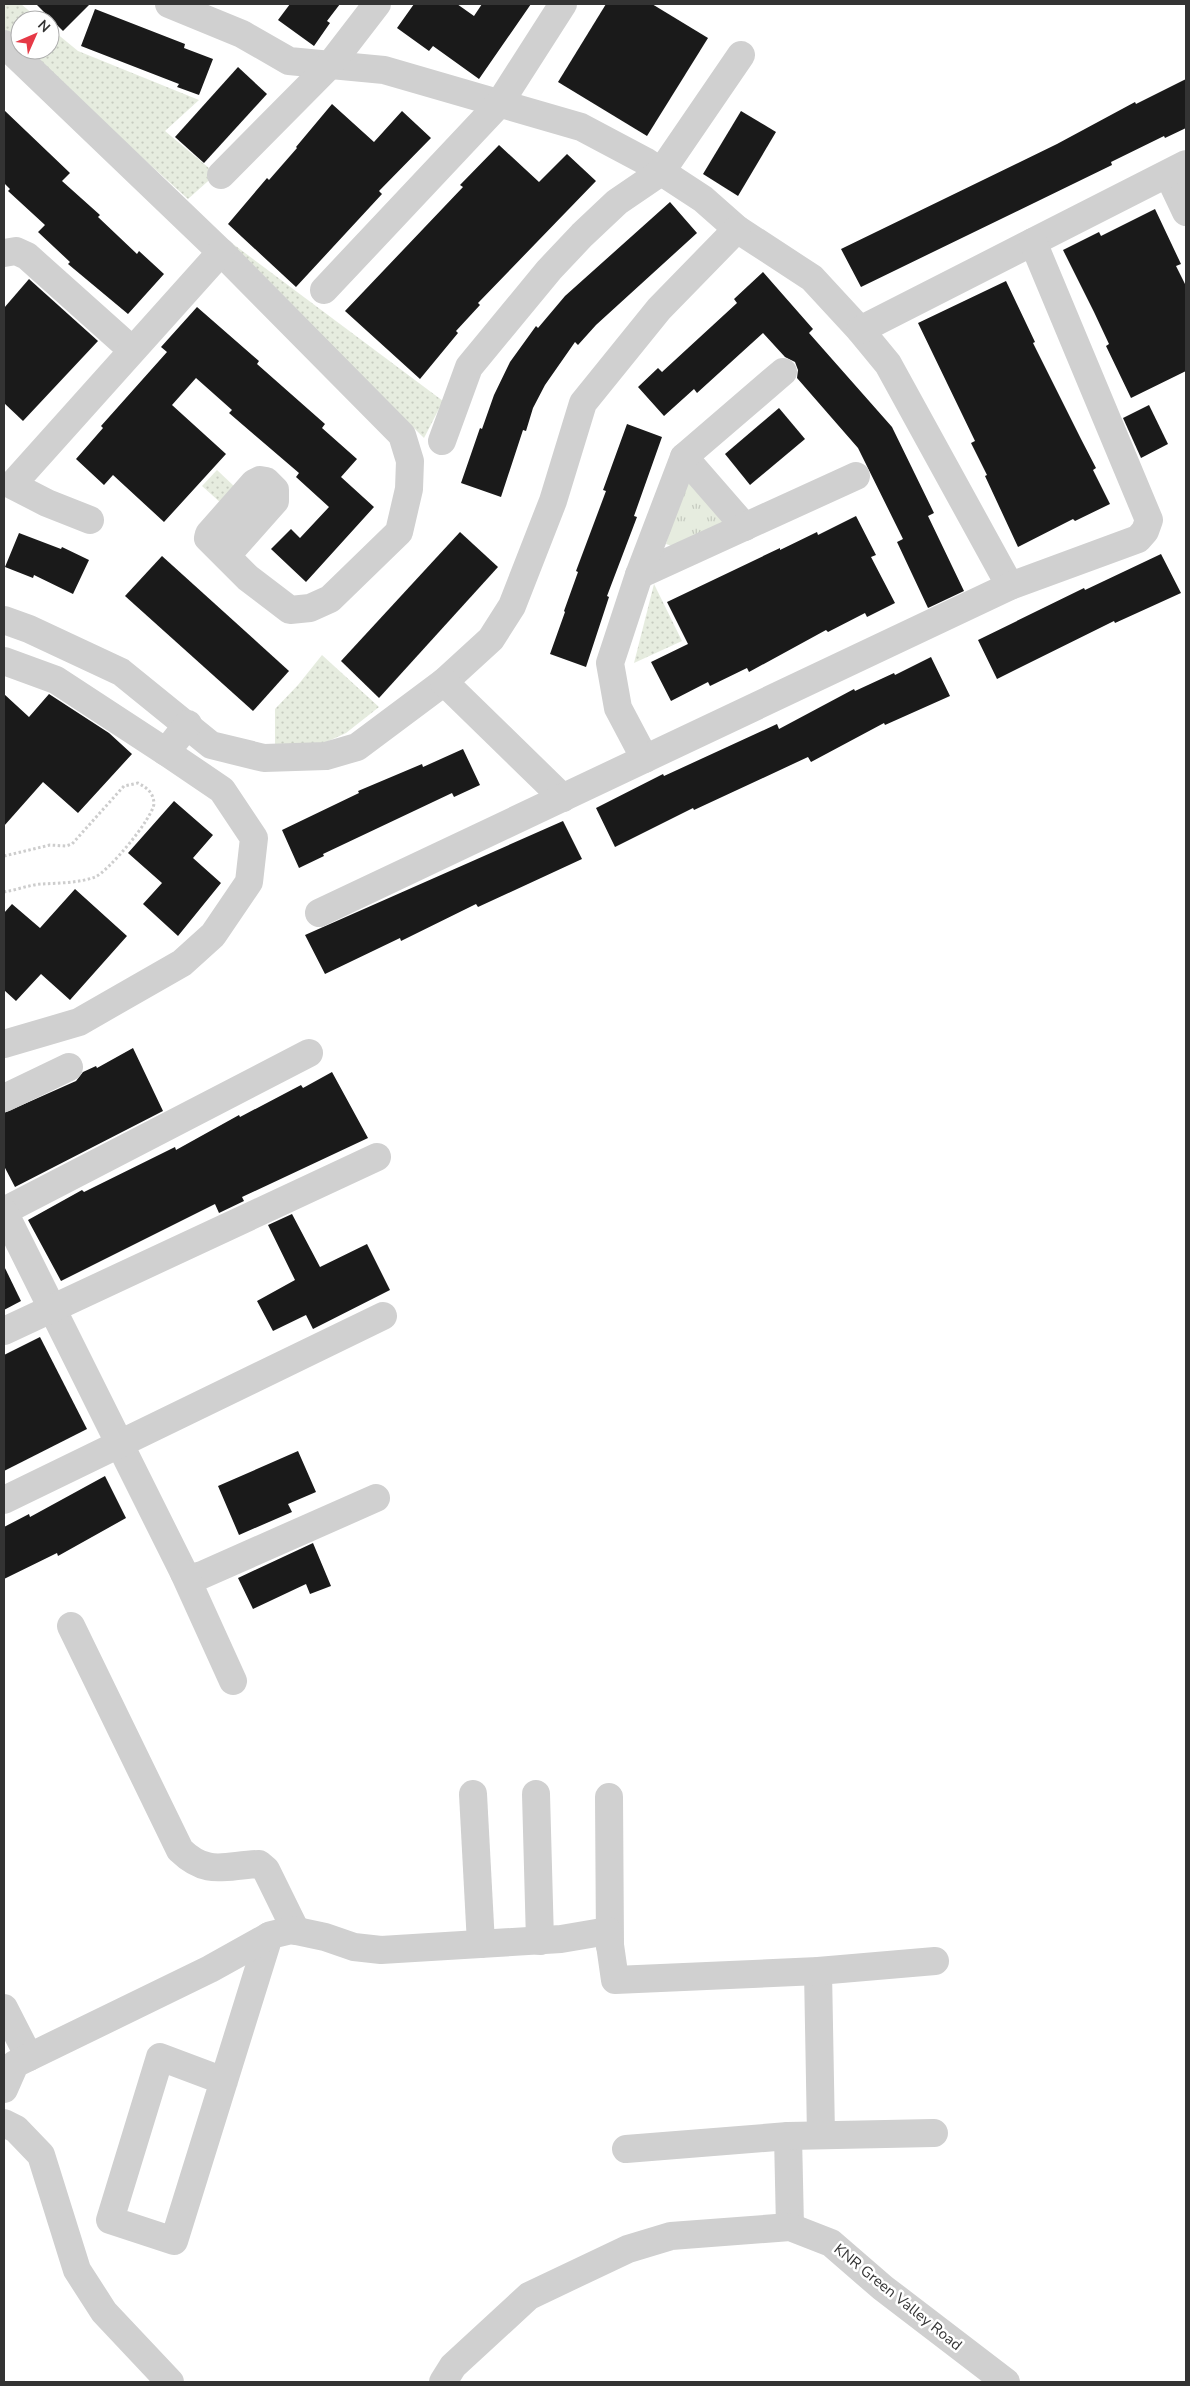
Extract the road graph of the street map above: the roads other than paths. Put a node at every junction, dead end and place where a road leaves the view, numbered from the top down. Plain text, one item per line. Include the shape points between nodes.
1 (169, 4) edge
2 (377, 4) edge
3 (563, 4) edge
4 (4, 44) edge
5 (741, 55) dead end
6 (330, 64) junction
7 (498, 104) junction
8 (1177, 169) edge
9 (661, 172) junction
10 (221, 175) dead end
11 (1186, 212) edge
12 (737, 229) junction
13 (1033, 242) junction
14 (221, 252) junction
15 (4, 253) edge
16 (324, 290) dead end
17 (860, 330) junction
18 (132, 350) junction
19 (783, 372) dead end
20 (442, 441) dead end
21 (684, 457) junction
22 (856, 476) dead end
23 (8, 483) edge
24 (90, 520) dead end
25 (745, 527) junction
26 (227, 555) dead end
27 (639, 575) junction
28 (1010, 586) junction
29 (4, 620) edge
30 (4, 661) edge
31 (444, 682) junction
32 (188, 724) junction
33 (211, 744) junction
34 (166, 752) junction
35 (645, 759) junction
36 (190, 769) junction
37 (563, 798) junction
38 (319, 913) dead end
39 (10, 1037) edge
40 (309, 1052) dead end
41 (69, 1067) dead end
42 (4, 1098) edge
43 (377, 1157) dead end
44 (4, 1211) edge
45 (52, 1308) junction
46 (383, 1316) dead end
47 (4, 1331) edge
48 (120, 1446) junction
49 (376, 1498) dead end
50 (4, 1500) edge
51 (184, 1573) junction
52 (71, 1626) dead end
53 (233, 1681) dead end
54 (473, 1794) dead end
55 (536, 1794) dead end
56 (609, 1797) dead end
57 (296, 1931) junction
58 (268, 1936) junction
59 (540, 1940) junction
60 (481, 1944) junction
61 (610, 1946) junction
62 (935, 1961) dead end
63 (818, 1971) junction
64 (4, 2008) edge
65 (16, 2055) edge
66 (224, 2081) junction
67 (4, 2090) edge
68 (4, 2123) edge
69 (934, 2133) dead end
70 (820, 2135) junction
71 (788, 2136) junction
72 (626, 2149) dead end
73 (790, 2227) junction
74 (170, 2382) edge
75 (443, 2382) edge
76 (1006, 2382) edge

1 - 6 street via 242,34 289,61
2 - 6 street
3 - 7 street
4 - 14 street
5 - 9 street
6 - 7 street via 384,70
6 - 10 street
7 - 9 street via 581,127
7 - 16 street
8 - 11 street
8 - 13 street
9 - 12 street via 703,199
9 - 20 street via 617,202 582,234 469,366
12 - 17 street via 812,278
12 - 31 street via 659,309 582,402 553,501 512,606 491,639
13 - 17 street
13 - 28 street via 1149,520 1138,539
14 - 18 street
14 - 26 street via 402,436 410,461 409,489 399,532 330,599 310,608 290,610 248,578
15 - 18 street via 16,251 27,256
17 - 28 street via 888,364
18 - 23 street
19 - 21 street
21 - 25 street
21 - 27 street
22 - 25 street
23 - 24 street
25 - 27 street
27 - 35 street via 610,663 618,708
28 - 35 street
29 - 32 street via 121,672
30 - 34 street via 56,680
31 - 33 street via 357,747 326,756 264,758
31 - 37 street
32 - 33 street
32 - 34 street
33 - 36 street
34 - 36 street
35 - 37 street
36 - 39 street via 222,790 254,838 249,882 213,935 182,963 78,1022
37 - 38 street
40 - 44 street
41 - 42 street
43 - 45 street
44 - 45 street
45 - 47 street
45 - 48 street
46 - 48 street
48 - 50 street
48 - 51 street
49 - 51 street via 202,1575 191,1578
51 - 53 street
52 - 57 street via 180,1850 192,1862 209,1867 258,1864 266,1870
54 - 60 street
55 - 59 street
56 - 61 street
57 - 58 street
57 - 60 street via 325,1936 354,1947 381,1950
58 - 65 street via 210,1968
58 - 66 street
59 - 60 street
59 - 61 street via 608,1931
61 - 63 street via 615,1980
62 - 63 street
63 - 70 street
64 - 65 street
65 - 67 street
66 - 66 street via 174,2242 110,2220 160,2057
68 - 74 street via 16,2129 41,2155 77,2270 104,2312
69 - 70 street
70 - 71 street
71 - 72 street
71 - 73 street
73 - 75 street, KNR Green Valley Road via 671,2236 628,2249 529,2296 452,2366
73 - 76 street, KNR Green Valley Road via 831,2243 883,2288

